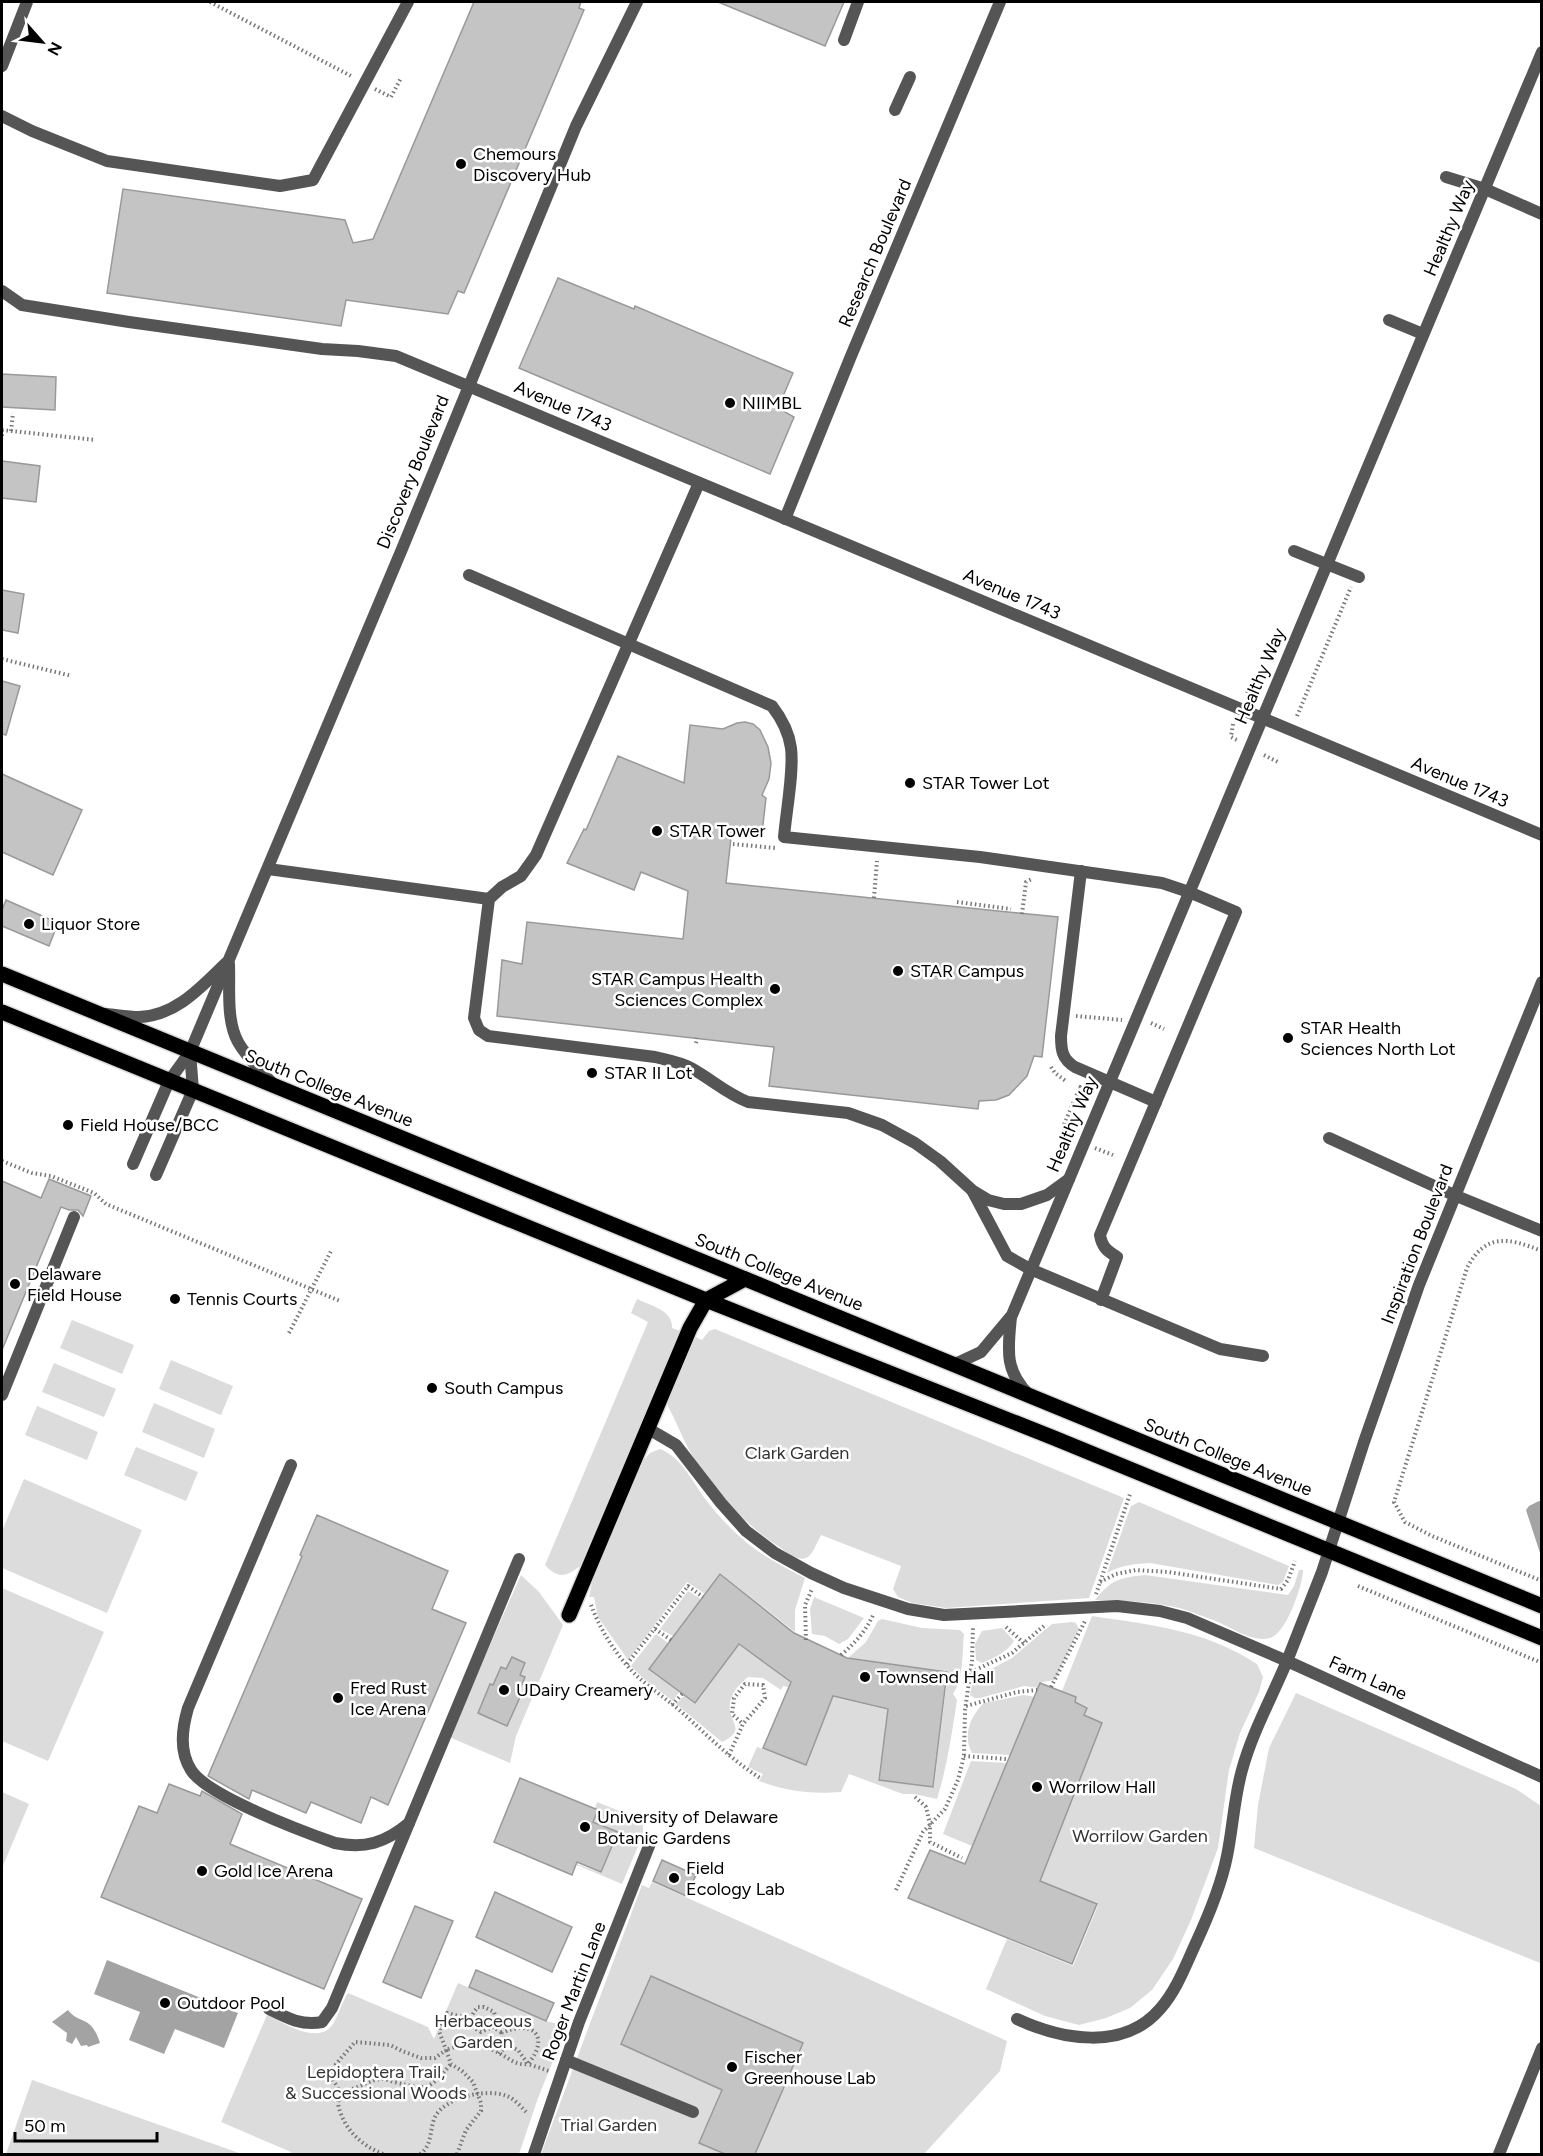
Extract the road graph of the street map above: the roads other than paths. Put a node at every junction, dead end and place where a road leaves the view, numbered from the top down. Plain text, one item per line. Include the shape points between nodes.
1 (27, 2) edge
2 (408, 2) edge
3 (637, 2) edge
4 (858, 2) edge
5 (1000, 2) edge
6 (844, 40) dead end
7 (1542, 52) edge
8 (2, 66) edge
9 (910, 77) dead end
10 (895, 110) dead end
11 (2, 116) edge
12 (1446, 177) dead end
13 (1485, 189) junction
14 (1542, 214) edge
15 (2, 291) edge
16 (1389, 320) dead end
17 (1423, 334) junction
18 (468, 386) junction
19 (699, 483) junction
20 (785, 519) junction
21 (1294, 551) dead end
22 (1326, 564) junction
23 (469, 575) dead end
24 (1355, 582) road end
25 (627, 643) junction
26 (1261, 718) junction
27 (1542, 835) edge
28 (268, 869) junction
29 (1081, 871) junction
30 (1189, 892) junction
31 (489, 899) junction
32 (229, 960) junction
33 (2, 974) edge
34 (1542, 982) edge
35 (2, 1012) edge
36 (96, 1013) junction
37 (190, 1052) junction
38 (169, 1081) junction
39 (1109, 1083) junction
40 (276, 1087) junction
41 (193, 1090) junction
42 (1156, 1102) junction
43 (1329, 1138) dead end
44 (132, 1164) dead end
45 (156, 1175) dead end
46 (1069, 1179) junction
47 (973, 1191) junction
48 (1454, 1195) junction
49 (74, 1217) dead end
50 (1542, 1231) edge
51 (1030, 1269) junction
52 (745, 1279) junction
53 (706, 1300) junction
54 (1101, 1300) junction
55 (1012, 1315) junction
56 (1263, 1356) dead end
57 (953, 1365) junction
58 (2, 1395) edge
59 (1032, 1398) junction
60 (647, 1428) junction
61 (291, 1464) dead end
62 (1338, 1522) junction
63 (1329, 1550) junction
64 (519, 1559) dead end
65 (1542, 1606) edge
66 (569, 1615) dead end
67 (1542, 1638) edge
68 (1287, 1661) junction
69 (1542, 1777) edge
70 (409, 1823) junction
71 (651, 1841) dead end
72 (269, 2009) dead end
73 (1017, 2019) dead end
74 (1542, 2048) edge
75 (566, 2060) junction
76 (693, 2112) dead end
77 (534, 2154) edge
78 (1499, 2154) edge

1 - 8 street
2 - 11 street via 313,180 280,186 107,160
3 - 18 street, Discovery Boulevard via 576,126
4 - 6 street
5 - 20 street, Research Boulevard
7 - 13 street, Healthy Way
9 - 10 street
12 - 13 street
13 - 14 street
13 - 17 street, Healthy Way
15 - 18 street, Avenue 1743 via 22,305 76,314 396,356
16 - 17 street
17 - 22 street, Healthy Way
18 - 19 street, Avenue 1743
18 - 28 street, Discovery Boulevard
19 - 20 street, Avenue 1743
19 - 25 street
20 - 26 street, Avenue 1743
21 - 22 street
22 - 24 street
22 - 26 street, Healthy Way
23 - 25 street
25 - 29 street via 772,706 787,731 791,749 784,837
25 - 31 street via 536,855 521,876
26 - 27 street, Avenue 1743
26 - 30 street, Healthy Way
28 - 31 street
28 - 32 street, Discovery Boulevard
29 - 30 street via 1162,883
29 - 39 street via 1061,1051 1067,1062
30 - 39 street, Healthy Way
30 - 42 street via 1236,912
31 - 47 street via 474,1018 479,1030 488,1036 655,1057 690,1067 732,1096 748,1102 848,1113 915,1143
32 - 36 street, Discovery Boulevard via 173,1009 141,1017
32 - 37 street, Discovery Boulevard
32 - 40 street, Discovery Boulevard via 233,1031 239,1044
33 - 36 main road, South College Avenue
34 - 48 street, Inspiration Boulevard
35 - 38 main road
36 - 37 main road, South College Avenue
37 - 38 street
37 - 40 main road, South College Avenue
37 - 41 street
38 - 41 main road
38 - 44 street
39 - 42 street
39 - 46 street, Healthy Way
40 - 52 main road, South College Avenue
41 - 45 street
41 - 53 main road
42 - 54 street via 1100,1235 1106,1251 1117,1257
43 - 48 street
46 - 47 street via 1047,1195 1021,1204 988,1200
46 - 51 street, Healthy Way
47 - 51 street via 1007,1256
48 - 50 street
48 - 62 street, Inspiration Boulevard via 1390,1364
49 - 58 street
51 - 54 street
51 - 55 street, Healthy Way
52 - 53 main road
52 - 57 main road, South College Avenue
53 - 60 main road
53 - 63 main road
54 - 56 street via 1220,1348
55 - 57 street, Healthy Way via 981,1352
55 - 59 street, Healthy Way via 1010,1367
57 - 59 main road, South College Avenue
59 - 62 main road, South College Avenue
60 - 66 main road
60 - 68 street, Farm Lane via 676,1446 746,1531 775,1553 844,1588 908,1609 944,1615 1088,1613 1117,1605 1160,1611 1187,1618
61 - 70 street via 188,1708 182,1742 186,1759 196,1777 215,1791 335,1843 368,1845
62 - 63 street, Inspiration Boulevard
62 - 65 main road, South College Avenue
63 - 67 main road
63 - 68 street
64 - 70 street
68 - 69 street, Farm Lane
68 - 73 street via 1242,1770 1220,1883 1182,1974 1162,2007 1134,2029 1102,2037 1073,2038
70 - 72 street via 332,2008 322,2022 300,2023
71 - 75 street, Roger Martin Lane
74 - 78 street
75 - 76 street
75 - 77 street, Roger Martin Lane

